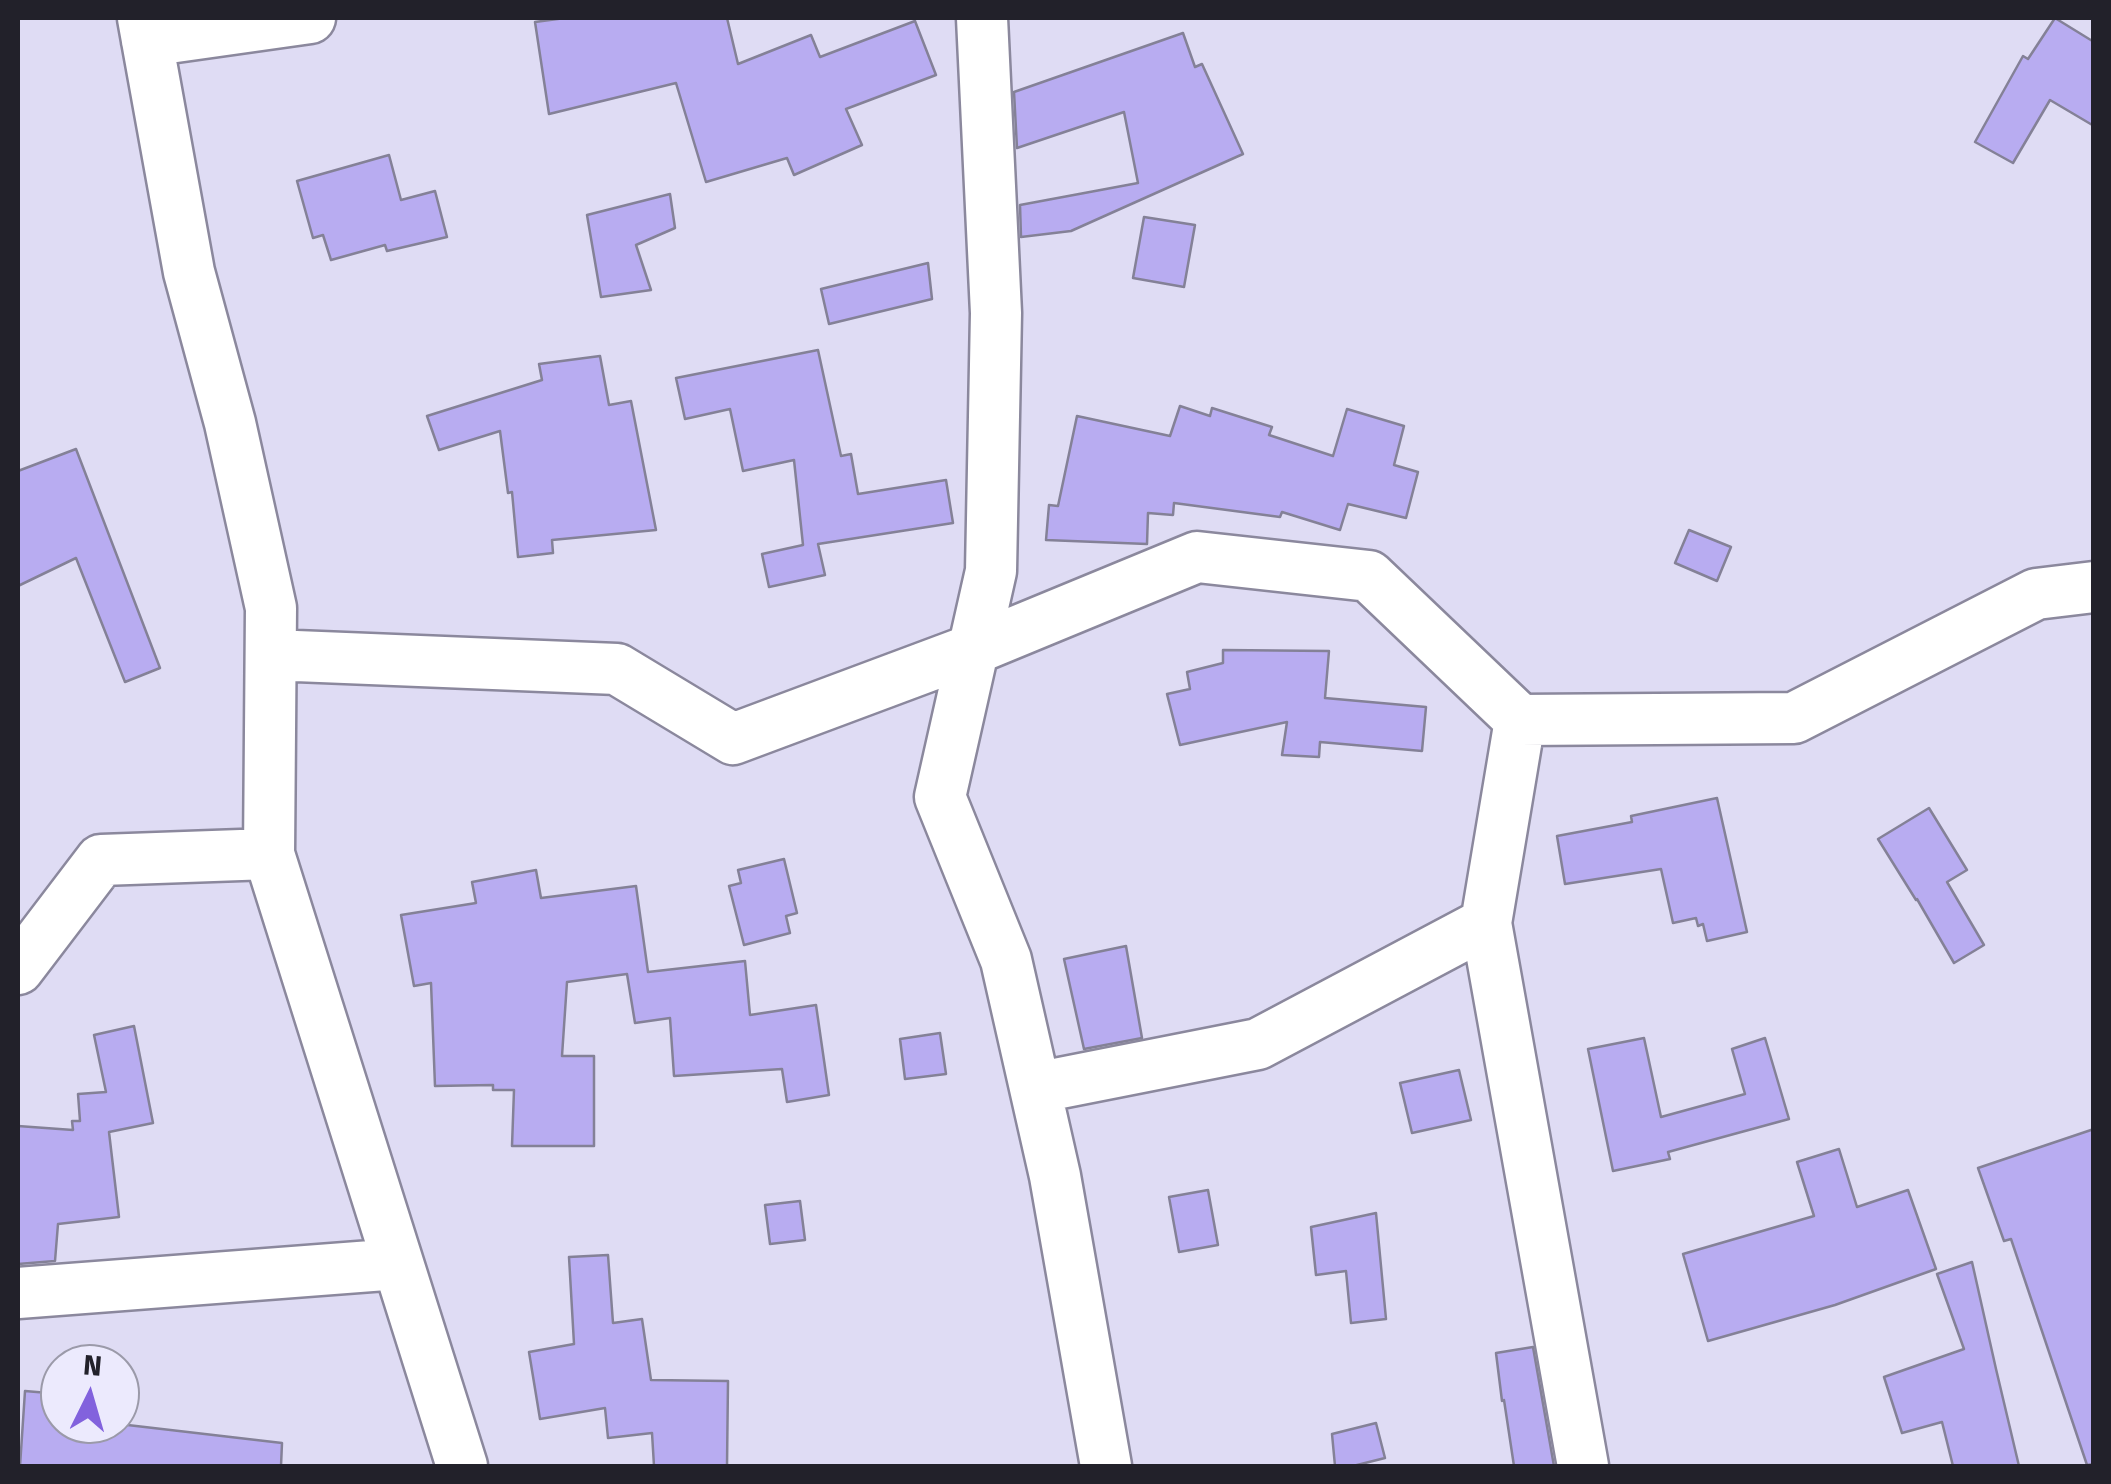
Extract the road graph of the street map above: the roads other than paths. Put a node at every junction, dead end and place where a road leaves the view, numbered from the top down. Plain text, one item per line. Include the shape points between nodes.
1 (310, 18) edge
2 (982, 18) edge
3 (145, 29) edge
4 (2094, 586) edge
5 (974, 649) junction
6 (271, 655) junction
7 (1520, 720) junction
8 (269, 854) junction
9 (1486, 923) junction
10 (19, 964) edge
11 (1036, 1088) junction
12 (398, 1264) junction
13 (18, 1293) edge
14 (462, 1466) edge
15 (1106, 1466) edge
16 (1583, 1466) edge

1 - 3 street
2 - 5 street via 996,313 991,572
3 - 6 street via 189,272 271,608
4 - 7 street via 2036,594 1794,718
5 - 6 street via 733,738 616,669
5 - 7 street via 1198,557 1369,576
5 - 11 street via 940,797 1006,960
6 - 8 street
7 - 9 street
8 - 10 street via 101,860
8 - 12 street
9 - 11 street via 1258,1044
9 - 16 street
11 - 15 street
12 - 13 street
12 - 14 street

